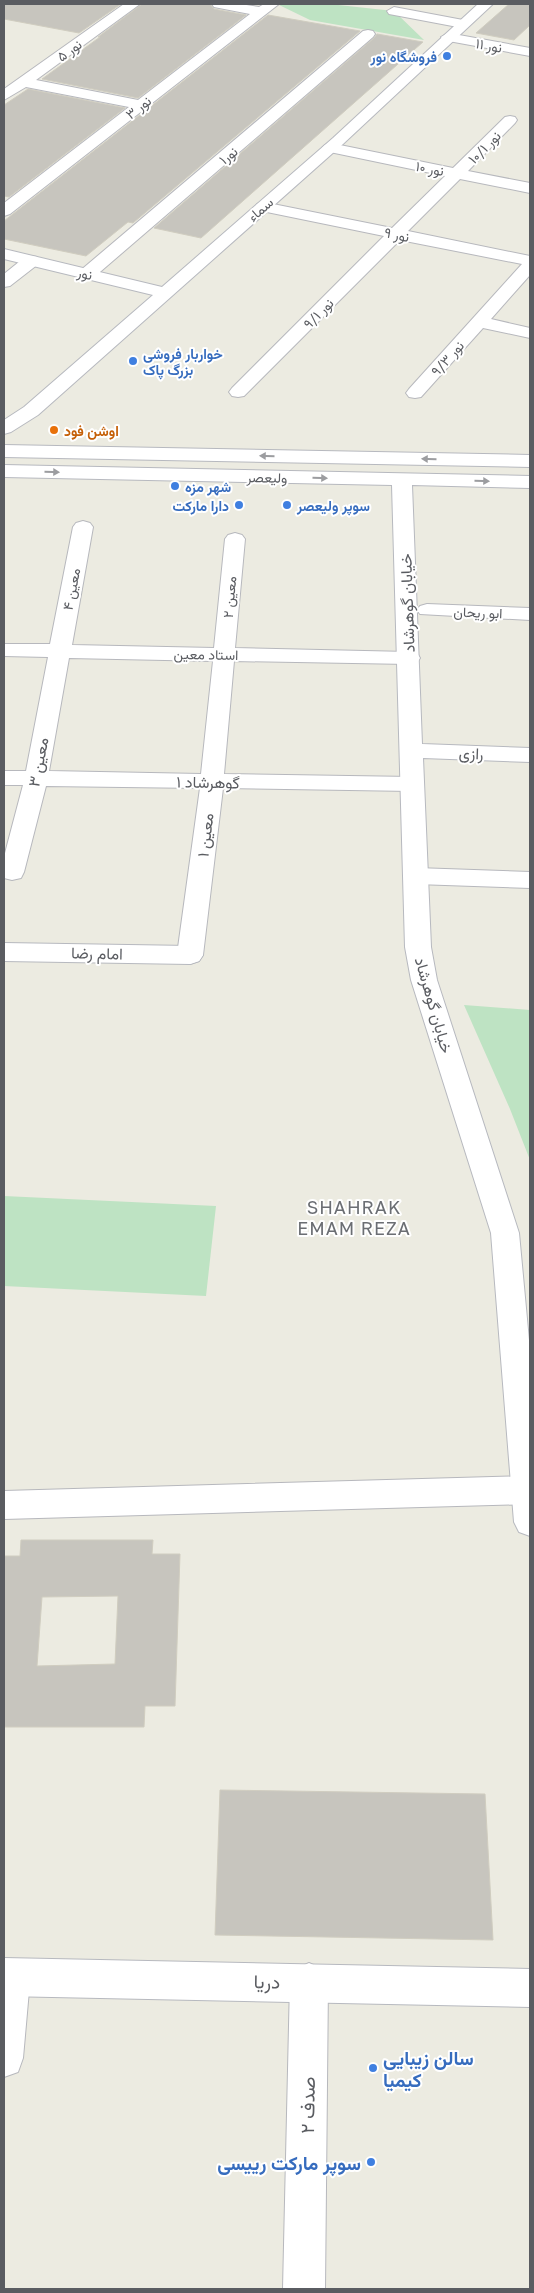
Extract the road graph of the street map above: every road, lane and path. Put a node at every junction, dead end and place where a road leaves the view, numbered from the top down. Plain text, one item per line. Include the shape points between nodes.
1 (133, 4) edge
2 (219, 4) edge
3 (404, 4) edge
4 (486, 4) edge
5 (267, 8) edge
6 (463, 24) junction
7 (368, 34) dead end
8 (448, 37) junction
9 (529, 50) edge
10 (23, 82) junction
11 (4, 96) edge
12 (140, 105) junction
13 (510, 120) dead end
14 (330, 148) junction
15 (457, 173) junction
16 (530, 188) edge
17 (263, 207) junction
18 (4, 211) edge
19 (397, 234) junction
20 (4, 254) edge
21 (30, 261) junction
22 (530, 261) edge
23 (530, 265) edge
24 (87, 274) junction
25 (4, 282) edge
26 (166, 292) junction
27 (479, 322) junction
28 (530, 333) edge
29 (238, 392) dead end
30 (415, 394) dead end
31 (31, 411) junction
32 (4, 428) edge
33 (4, 451) edge
34 (52, 452) junction
35 (530, 461) edge
36 (4, 471) edge
37 (402, 480) junction
38 (530, 482) edge
39 (83, 527) dead end
40 (235, 539) dead end
41 (427, 610) dead end
42 (530, 614) edge
43 (4, 650) edge
44 (59, 651) junction
45 (224, 655) junction
46 (409, 658) junction
47 (412, 751) junction
48 (530, 755) edge
49 (4, 778) edge
50 (36, 778) junction
51 (212, 782) junction
52 (412, 784) junction
53 (12, 872) dead end
54 (416, 876) junction
55 (530, 880) edge
56 (4, 952) edge
57 (190, 955) joint
58 (529, 1490) edge
59 (4, 1505) edge
60 (530, 1522) edge
61 (7, 1978) edge
62 (308, 1982) junction
63 (530, 1988) edge
64 (4, 2058) edge
65 (304, 2289) edge

1 - 10 street, نور ۵
2 - 5 street
3 - 6 street via 394,11
4 - 6 street, سماء
5 - 12 street, نور ۳
6 - 8 street, سماء
7 - 24 street, نور۱
8 - 9 street, نور ۱۱
8 - 14 street, سماء
10 - 11 street, نور ۵
10 - 12 street
12 - 18 street, نور ۳
13 - 15 street, نور ۱۰/۱
14 - 15 street, نور ۱۰
14 - 17 street, سماء
15 - 16 street, نور ۱۰
15 - 19 street, نور ۱۰/۱
17 - 19 street, نور ۹
17 - 26 street, سماء
19 - 22 street, نور ۹
19 - 29 street, نور ۹/۱
20 - 21 street, نور
21 - 24 street, نور
21 - 25 street
23 - 27 street
24 - 26 street, نور
26 - 31 street, سماء
27 - 28 street
27 - 30 street, نور ۹/۳
31 - 32 street, سماء
31 - 34 street via 39,439
33 - 34 street, ولیعصر
35 -> 34 street, ولیعصر
36 -> 37 street, ولیعصر
37 -> 38 street, ولیعصر
37 - 46 street, خیابان گوهرشاد
39 - 44 street, معین ۴
40 - 45 street, معین ۲
41 - 42 street, ابو ریحان
43 - 44 street, استاد معین
44 - 45 street, استاد معین
44 - 50 street, معین ۳
45 - 46 street, استاد معین
45 - 51 street, معین ۱
46 - 47 street, خیابان گوهرشاد
47 - 48 street, رازی
47 - 52 street, خیابان گوهرشاد
49 - 50 street, گوهرشاد ۱
50 - 51 street, گوهرشاد ۱
50 - 53 street, معین ۳
51 - 52 street, گوهرشاد ۱
51 - 57 street, معین ۱
52 - 54 street, خیابان گوهرشاد
54 - 55 street
54 - 58 street, خیابان گوهرشاد via 418,948 424,980 505,1233
56 - 57 street, امام رضا
58 - 59 street
58 - 60 street, خیابان گوهرشاد
61 - 62 street, دریا
61 - 64 street
62 - 63 street, دریا
62 - 65 street, صدف ۲

